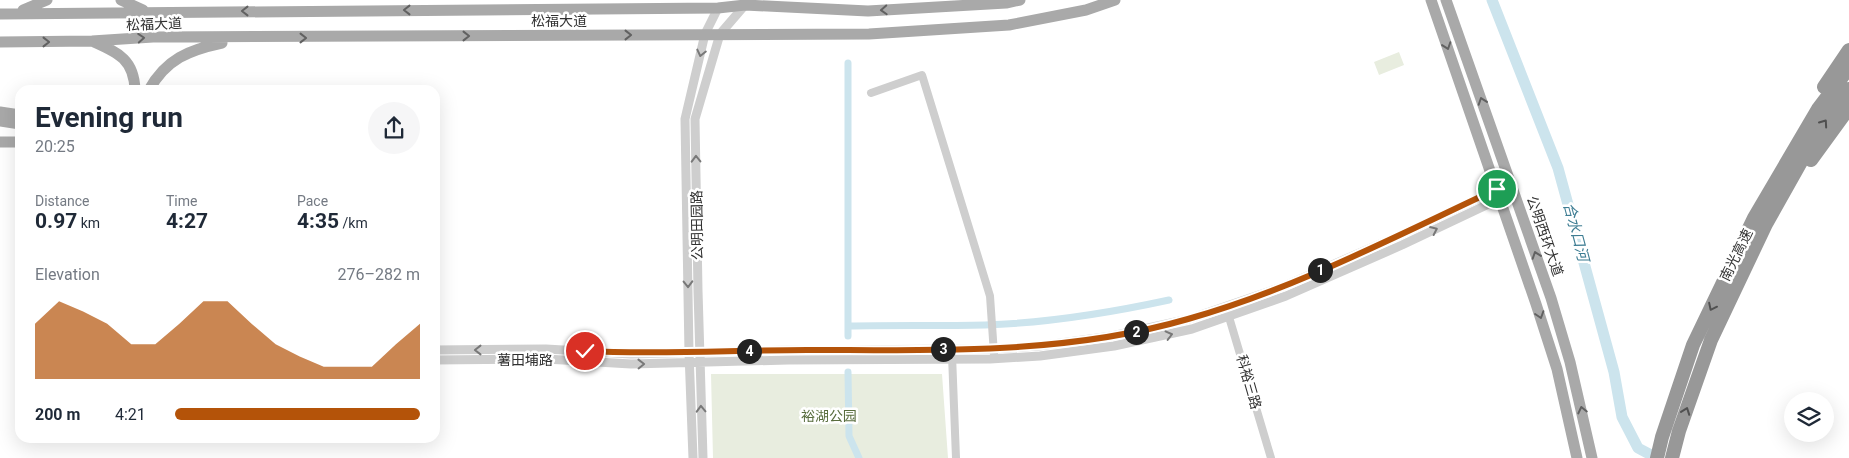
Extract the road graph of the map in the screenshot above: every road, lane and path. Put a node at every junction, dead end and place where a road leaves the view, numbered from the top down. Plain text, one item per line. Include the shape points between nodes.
1 (47, 0) edge
2 (121, 0) edge
3 (1020, 0) edge
4 (1115, 0) edge
5 (1431, 0) edge
6 (1446, 0) edge
7 (745, 5) junction
8 (718, 8) junction
9 (147, 12) junction
10 (0, 14) edge
11 (12, 14) junction
12 (705, 34) junction
13 (720, 34) junction
14 (246, 38) junction
15 (0, 42) edge
16 (92, 42) junction
17 (1849, 50) edge
18 (1849, 68) edge
19 (134, 85) edge
20 (153, 85) edge
21 (1849, 89) edge
22 (871, 93) dead end
23 (1849, 108) edge
24 (0, 112) edge
25 (15, 114) edge
26 (0, 121) edge
27 (15, 123) edge
28 (0, 142) edge
29 (15, 142) edge
30 (1512, 187) junction
31 (1498, 194) junction
32 (1760, 221) junction
33 (1226, 306) junction
34 (1229, 316) junction
35 (952, 349) junction
36 (994, 349) junction
37 (440, 350) edge
38 (688, 352) junction
39 (699, 352) junction
40 (952, 359) junction
41 (994, 359) junction
42 (440, 360) edge
43 (689, 362) junction
44 (700, 362) junction
45 (694, 458) edge
46 (703, 458) edge
47 (956, 458) edge
48 (1271, 458) edge
49 (1577, 458) edge
50 (1592, 458) edge
51 (1657, 458) edge
52 (1672, 458) edge

1 - 11 main road
2 - 9 main road
3 -> 7 main road, 松福大道 via 868,11
4 - 13 main road, 松福大道 via 1086,10 1009,25 869,34
5 -> 31 main road
30 -> 6 main road, 公明西环大道
7 - 8 main road, 松福大道
7 - 13 street, 公明田园路
8 -> 9 main road, 松福大道
8 - 12 street, 公明田园路
9 - 11 main road, 松福大道
10 - 11 main road, 松福大道
12 - 13 main road, 松福大道
14 -> 12 main road, 松福大道
12 -> 38 street, 公明田园路 via 685,119
39 -> 13 street, 公明田园路 via 695,119
16 -> 14 main road, 松福大道
14 - 20 main road via 185,54 170,62
15 -> 16 main road, 松福大道
16 - 19 main road via 113,50 123,58 132,69
17 - 32 highway via 1817,98
18 - 32 highway, 南光高速 via 1818,109
32 -> 21 highway, 南光高速
22 - 36 street via 922,75 990,296
23 - 32 highway
24 - 25 main road
26 - 27 main road
28 - 29 main road
30 - 31 street, 薯田埔路
50 -> 30 main road, 公明西环大道 via 1570,362
31 - 33 street, 薯田埔路 via 1282,287
34 -> 31 street, 薯田埔路 via 1286,296
31 -> 49 main road via 1557,369
32 -> 51 highway, 南光高速 via 1693,345
52 -> 32 highway, 南光高速 via 1711,340
33 - 34 street, 科裕三路
33 - 36 street, 薯田埔路 via 1189,319 1112,336
41 -> 34 street, 薯田埔路 via 1114,346 1192,329
34 - 48 street, 科裕三路
35 - 36 street, 薯田埔路
35 - 39 street, 薯田埔路
35 - 40 street
36 - 41 street
38 -> 37 street, 薯田埔路
38 - 39 street, 薯田埔路
38 - 43 street, 公明田园路
39 - 44 street, 公明田园路
40 - 41 street, 薯田埔路
40 - 44 street, 薯田埔路
40 - 47 street
42 -> 43 street, 薯田埔路
43 - 44 street, 薯田埔路
43 - 45 street, 公明田园路
46 -> 44 street, 公明田园路

